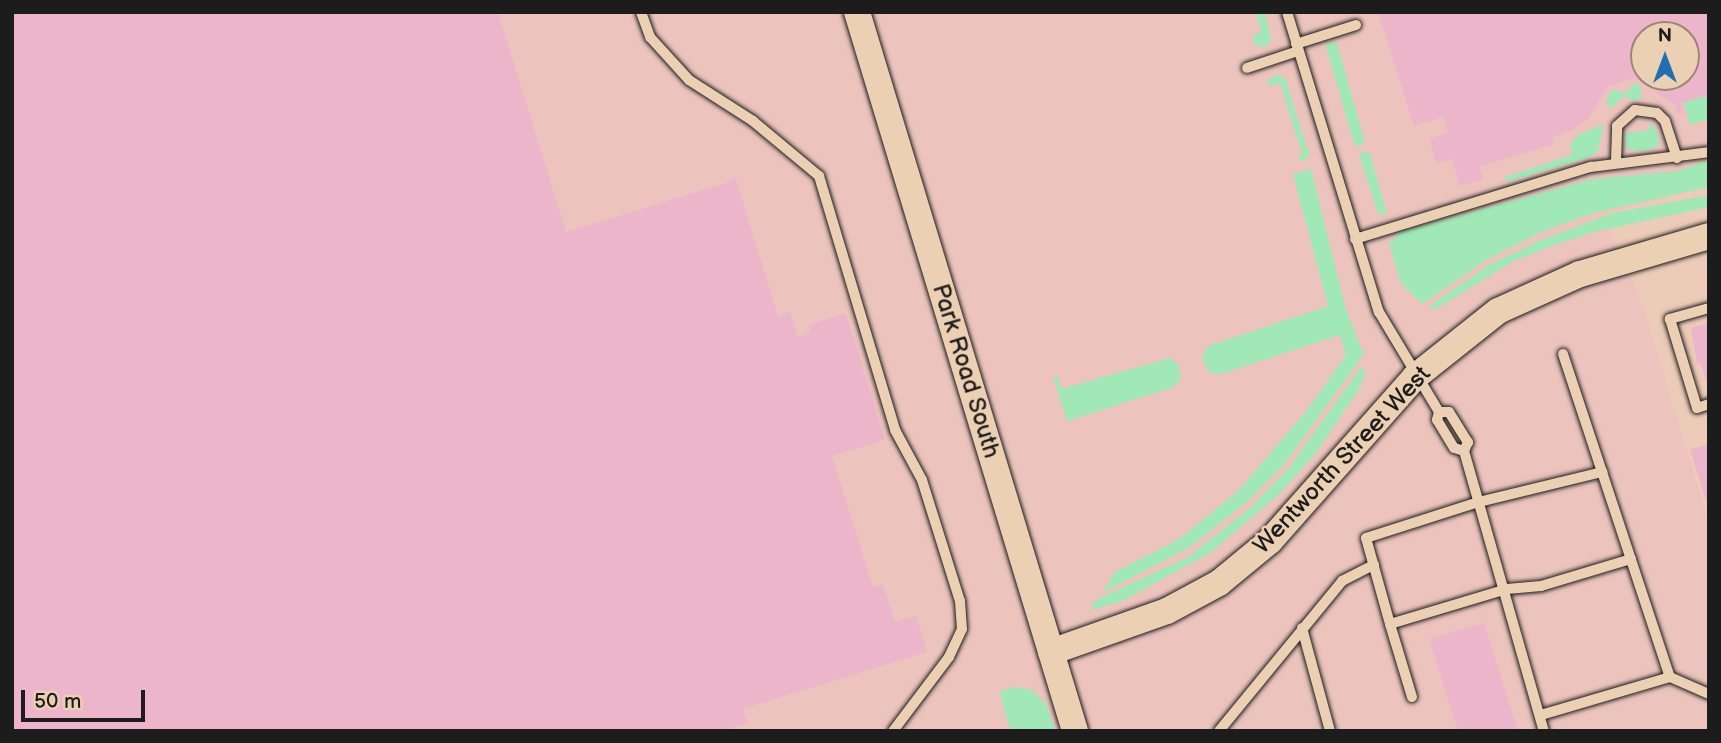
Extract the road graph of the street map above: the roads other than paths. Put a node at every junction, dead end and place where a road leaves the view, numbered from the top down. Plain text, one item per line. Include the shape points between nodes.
1 (641, 12) edge
2 (857, 12) edge
3 (1287, 12) edge
4 (1356, 25) dead end
5 (1297, 47) junction
6 (1247, 68) dead end
7 (1709, 152) edge
8 (1677, 158) junction
9 (1616, 161) junction
10 (1709, 236) edge
11 (1355, 239) junction
12 (1709, 308) edge
13 (1563, 354) dead end
14 (1415, 377) junction
15 (1709, 404) edge
16 (1602, 472) junction
17 (1479, 502) junction
18 (1631, 559) junction
19 (1374, 565) junction
20 (1507, 589) junction
21 (1390, 624) junction
22 (1302, 628) junction
23 (1051, 652) junction
24 (1670, 677) junction
25 (1709, 694) edge
26 (1412, 697) dead end
27 (1542, 715) junction
28 (893, 731) edge
29 (1075, 731) edge
30 (1219, 731) edge
31 (1330, 731) edge
32 (1544, 731) edge

1 - 28 lane via 650,37 689,80 753,121 819,176 895,430 922,480 960,601 962,629 949,657
2 - 23 main road, Park Road South
3 - 5 lane
4 - 5 lane
5 - 6 lane
5 - 11 lane
7 - 8 lane
8 - 9 lane
8 - 9 lane via 1665,121 1657,113 1635,110 1617,126
9 - 11 lane
10 - 14 main road, Wentworth Street West via 1602,266 1524,297 1470,331
11 - 14 lane via 1379,312
12 - 15 lane via 1670,319 1697,408
13 - 16 lane
14 - 17 lane via 1439,412 1449,412 1468,442 1464,451
14 - 23 main road, Wentworth Street West via 1270,541 1219,583 1167,611
16 - 17 lane
16 - 18 lane
17 - 19 lane via 1366,538
17 - 20 lane
18 - 20 lane via 1541,586
18 - 24 lane
19 - 21 lane
19 - 22 lane via 1348,575
20 - 21 lane
20 - 27 lane
21 - 26 lane
22 - 30 lane
22 - 31 lane
23 - 29 main road, Park Road South
24 - 25 lane
24 - 27 lane
27 - 32 lane

